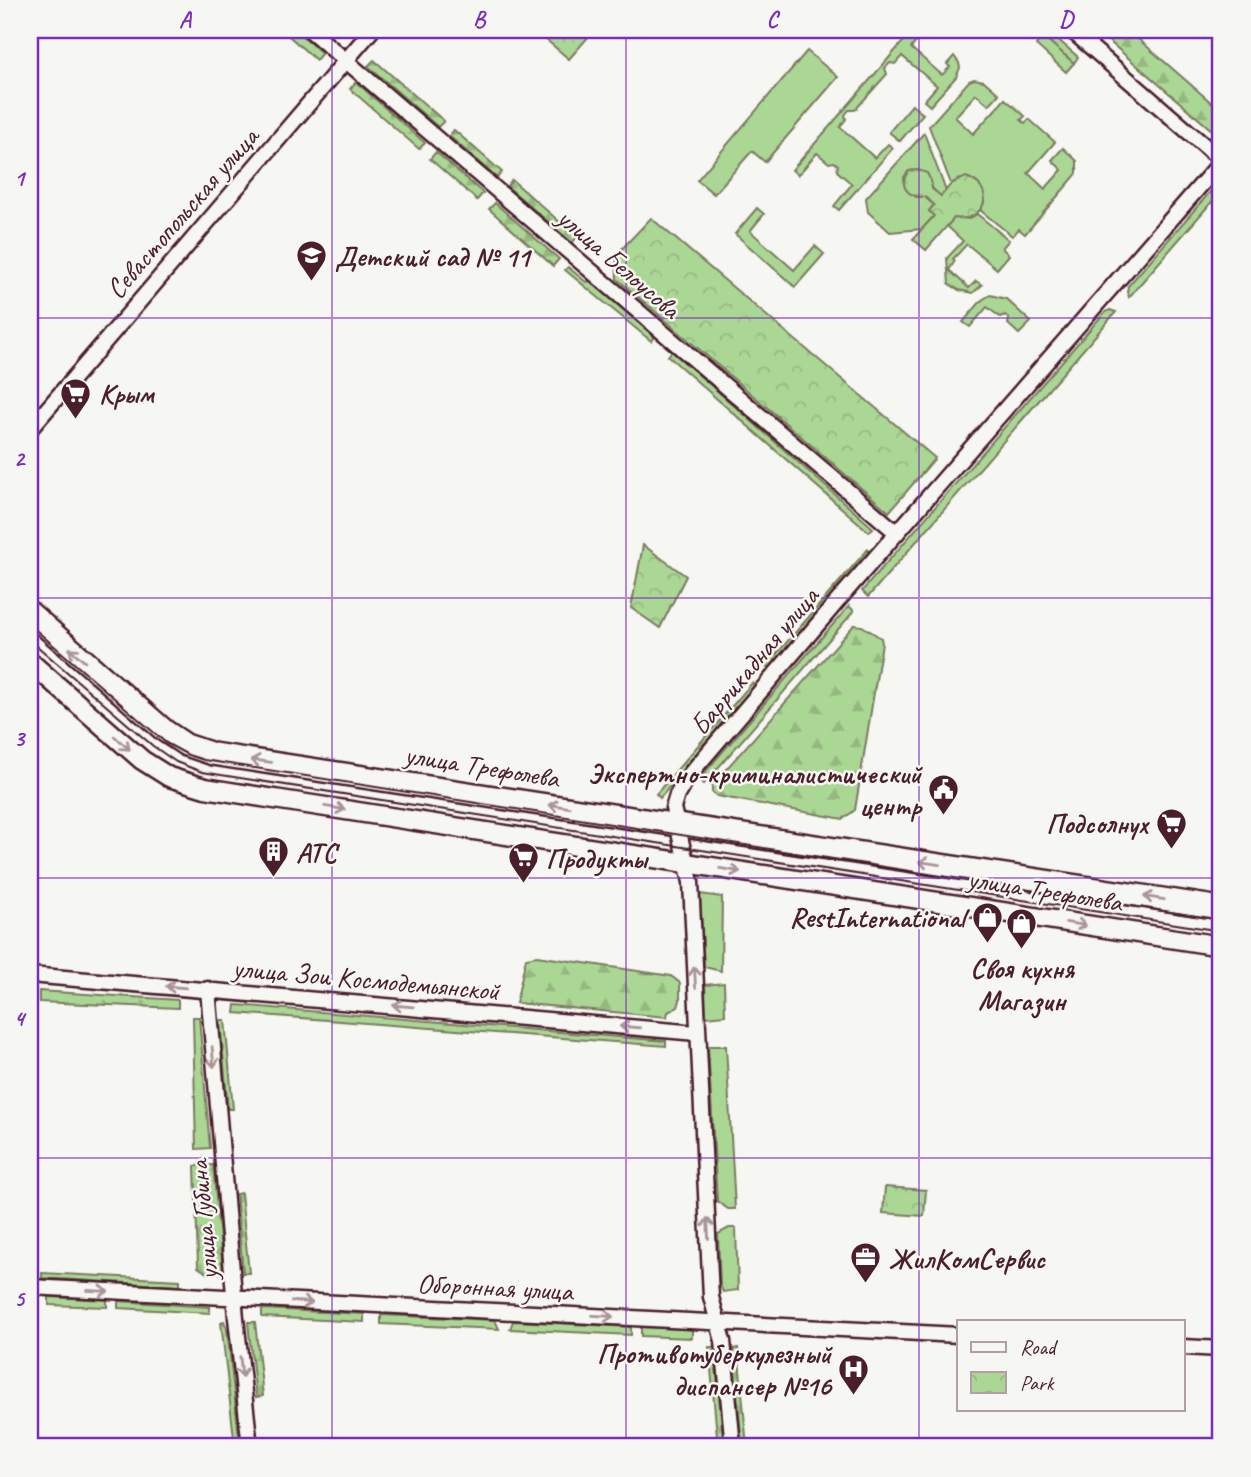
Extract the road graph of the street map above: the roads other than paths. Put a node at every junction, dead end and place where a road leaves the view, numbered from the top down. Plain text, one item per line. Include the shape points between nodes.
1 (310, 30) edge
2 (372, 30) edge
3 (1071, 30) edge
4 (345, 61) junction
5 (1221, 161) edge
6 (30, 429) edge
7 (897, 533) junction
8 (30, 614) edge
9 (30, 662) edge
10 (677, 825) junction
11 (686, 863) junction
12 (1221, 908) edge
13 (1221, 946) edge
14 (30, 975) edge
15 (208, 989) junction
16 (698, 1033) junction
17 (30, 1287) edge
18 (234, 1299) junction
19 (718, 1322) junction
20 (957, 1335) edge
21 (1184, 1347) edge
22 (1221, 1349) edge
23 (250, 1447) edge
24 (733, 1447) edge

1 - 4 street, улица Белоусова
2 - 4 street, Севастопольская улица
3 - 5 street
4 - 6 street, Севастопольская улица
4 - 7 street, улица Белоусова
5 - 7 street, Баррикадная улица
7 - 10 street, Баррикадная улица via 690,774 673,808
10 -> 8 main road, улица Трефолева via 198,750 165,731
9 -> 11 street, улица Трефолева via 142,760 184,783
10 - 11 street, Баррикадная улица
12 -> 10 main road, улица Трефолева
11 -> 13 street, улица Трефолева
16 -> 11 street, Баррикадная улица via 691,882
15 -> 14 street, улица Зои Космодемьянской
16 -> 15 street, улица Зои Космодемьянской
15 -> 18 street, улица Губина
19 -> 16 street, Баррикадная улица via 711,1297
17 -> 18 street, Оборонная улица
18 -> 19 street, Оборонная улица
18 -> 23 street, улица Губина
19 - 20 street, Оборонная улица
19 - 24 street, Баррикадная улица
21 - 22 street

